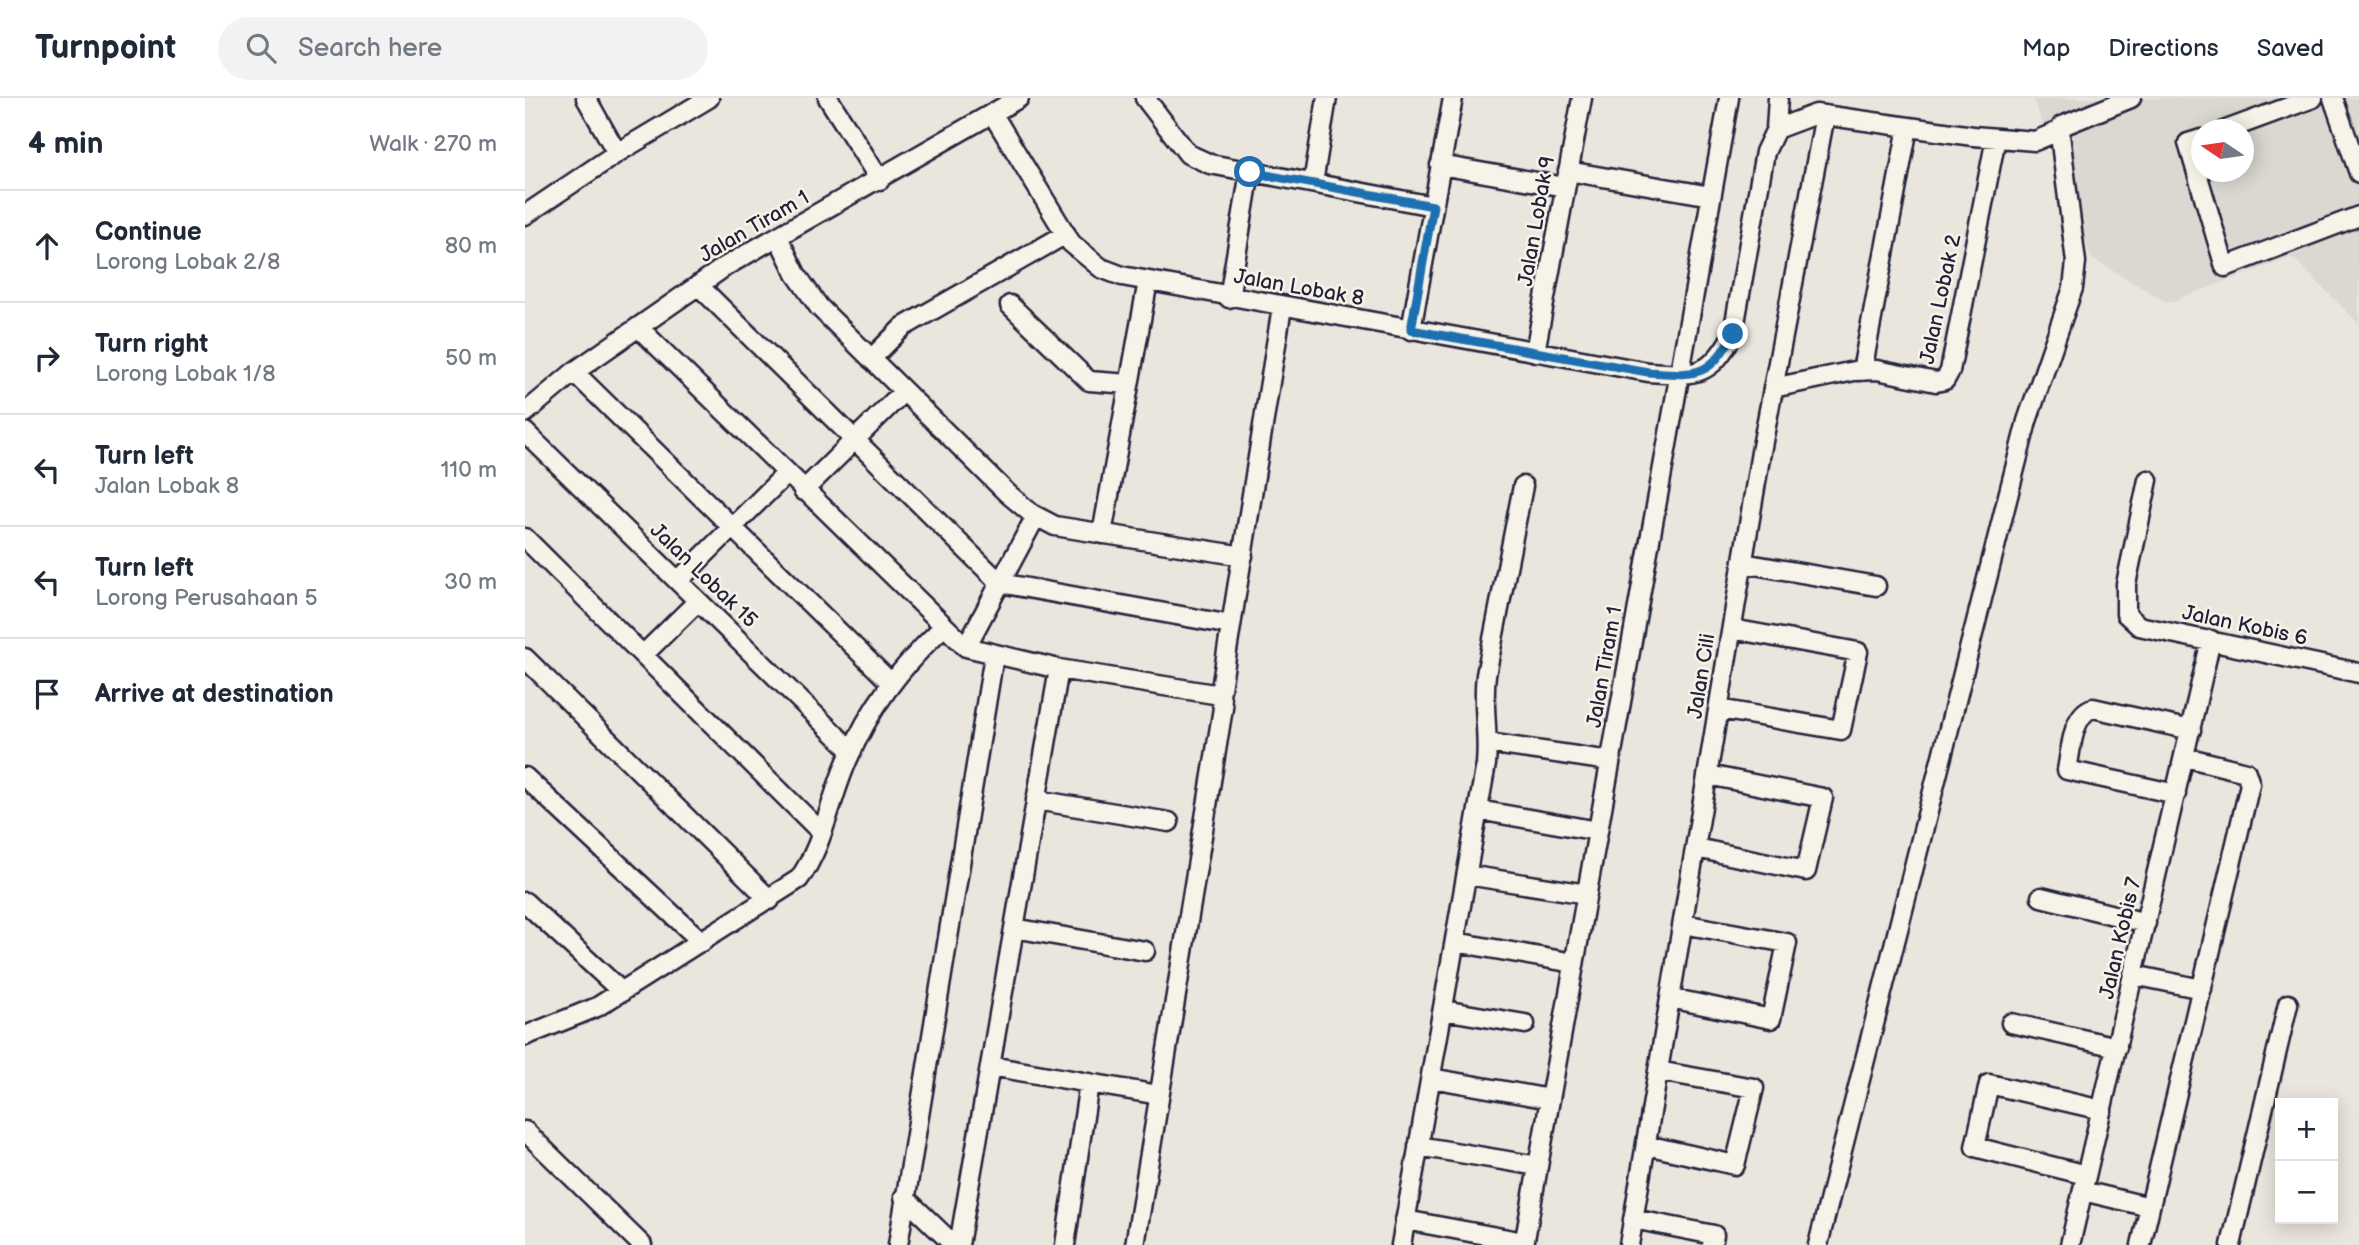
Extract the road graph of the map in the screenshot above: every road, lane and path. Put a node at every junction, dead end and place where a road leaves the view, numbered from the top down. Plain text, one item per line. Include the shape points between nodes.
1 (586, 98) edge
2 (709, 98) edge
3 (828, 98) edge
4 (1019, 98) edge
5 (1145, 98) edge
6 (1327, 98) edge
7 (1453, 98) edge
8 (1582, 98) edge
9 (1729, 98) edge
10 (1778, 98) edge
11 (2131, 98) edge
12 (2333, 98) edge
13 (2309, 99) edge
14 (992, 113) junction
15 (1825, 115) junction
16 (2254, 120) edge
17 (1908, 127) junction
18 (1776, 128) junction
19 (2062, 128) junction
20 (1996, 138) junction
21 (617, 153) junction
22 (1440, 165) junction
23 (1250, 172) junction
24 (2359, 173) edge
25 (1567, 179) junction
26 (880, 180) junction
27 (2199, 182) edge
28 (1313, 183) junction
29 (1711, 196) junction
30 (1433, 206) junction
31 (525, 215) edge
32 (2359, 216) edge
33 (1066, 234) junction
34 (778, 237) junction
35 (1148, 281) junction
36 (698, 285) junction
37 (1229, 298) junction
38 (1010, 305) dead end
39 (1283, 307) junction
40 (638, 327) junction
41 (1411, 330) junction
42 (1535, 352) junction
43 (871, 359) junction
44 (1862, 371) junction
45 (574, 372) junction
46 (1679, 374) junction
47 (1129, 384) junction
48 (1773, 388) junction
49 (904, 391) junction
50 (525, 413) edge
51 (854, 440) junction
52 (529, 443) edge
53 (786, 474) junction
54 (2148, 480) dead end
55 (1523, 486) dead end
56 (803, 491) junction
57 (1036, 516) junction
58 (733, 526) junction
59 (1102, 534) junction
60 (525, 538) edge
61 (1243, 556) junction
62 (1743, 564) junction
63 (678, 581) junction
64 (1000, 583) junction
65 (1875, 586) dead end
66 (698, 601) junction
67 (1231, 625) junction
68 (942, 628) junction
69 (1732, 629) junction
70 (2211, 640) junction
71 (966, 648) junction
72 (643, 655) junction
73 (994, 655) junction
74 (525, 658) edge
75 (1059, 669) junction
76 (2359, 673) edge
77 (890, 682) junction
78 (1220, 695) junction
79 (1719, 709) junction
80 (2191, 730) junction
81 (1488, 743) junction
82 (852, 751) junction
83 (2185, 757) junction
84 (1610, 761) junction
85 (1708, 775) junction
86 (525, 777) edge
87 (2176, 794) junction
88 (1036, 800) junction
89 (1478, 810) junction
90 (1169, 822) dead end
91 (820, 831) junction
92 (1598, 831) junction
93 (1696, 848) junction
94 (1467, 875) junction
95 (1587, 894) junction
96 (2041, 897) dead end
97 (770, 900) junction
98 (525, 902) edge
99 (2146, 922) junction
100 (1683, 924) junction
101 (1014, 928) junction
102 (702, 942) junction
103 (1455, 942) junction
104 (1145, 951) dead end
105 (1574, 963) junction
106 (2134, 975) junction
107 (2201, 989) junction
108 (622, 992) junction
109 (1670, 998) junction
110 (2288, 1004) dead end
111 (1443, 1010) junction
112 (2011, 1023) dead end
113 (1525, 1024) dead end
114 (527, 1032) edge
115 (2117, 1047) junction
116 (990, 1066) junction
117 (1658, 1071) junction
118 (1431, 1078) junction
119 (1089, 1083) junction
120 (1159, 1095) junction
121 (1550, 1099) junction
122 (2102, 1110) junction
123 (525, 1131) edge
124 (1646, 1145) junction
125 (1418, 1146) junction
126 (532, 1147) edge
127 (1538, 1166) junction
128 (2085, 1183) junction
129 (904, 1196) junction
130 (2150, 1207) junction
131 (1633, 1219) junction
132 (1405, 1220) junction
133 (1524, 1243) edge
134 (642, 1245) edge
135 (898, 1245) edge
136 (957, 1245) edge
137 (1065, 1245) edge
138 (1135, 1245) edge
139 (1401, 1245) edge
140 (1629, 1245) edge
141 (1712, 1245) edge
142 (1818, 1245) edge
143 (2070, 1245) edge
144 (2141, 1245) edge
145 (2231, 1245) edge

1 - 21 street
2 - 21 street
3 - 26 street
4 - 14 street, Jalan Tiram 1
5 - 23 street via 1188,154
6 - 28 street
7 - 22 street
8 - 25 street, Jalan Lobak 9
9 - 29 street, Jalan Tiram 1
10 - 18 street, Jalan Lobak 8
11 - 19 street
12 - 24 street
13 - 16 street
14 - 26 street, Jalan Tiram 1
14 - 33 street, Jalan Lobak 8
15 - 17 street
15 - 18 street via 1803,116
15 - 48 street, Jalan Cili
17 - 20 street
17 - 44 street
18 - 46 street, Jalan Lobak 8 via 1765,152 1733,334 1709,368
19 - 20 street via 2035,141
19 - 142 street via 2076,262 2073,288 2027,421
20 - 44 street, Jalan Lobak 2 via 1945,380
21 - 31 street
22 - 25 street
22 - 30 street
23 - 28 street
23 - 37 street
25 - 29 street
25 - 42 street, Jalan Lobak 9
26 - 34 street, Jalan Tiram 1
27 - 32 street via 2225,267
28 - 30 street
29 - 46 street, Jalan Tiram 1
30 - 41 street
33 - 35 street, Jalan Lobak 8 via 1101,268
33 - 43 street via 903,327
34 - 36 street, Jalan Tiram 1
34 - 43 street via 819,307
35 - 37 street, Jalan Lobak 8
35 - 47 street
36 - 40 street, Jalan Tiram 1
36 - 51 street
37 - 39 street, Jalan Lobak 8
38 - 47 street via 1089,381
39 - 41 street, Jalan Lobak 8
39 - 61 street
40 - 45 street, Jalan Tiram 1
40 - 53 street
41 - 42 street, Jalan Lobak 8
42 - 46 street, Jalan Lobak 8
43 - 49 street
44 - 48 street, Jalan Lobak 2
45 - 50 street, Jalan Tiram 1
45 - 58 street
46 - 84 street, Jalan Tiram 1
47 - 59 street
48 - 62 street, Jalan Cili
49 - 51 street
49 - 57 street
51 - 56 street
51 - 64 street
52 - 63 street, Jalan Lobak 15
53 - 56 street
53 - 58 street
54 - 70 street, Jalan Kobis 6 via 2126,584 2126,614 2139,626
55 - 81 street via 1486,675
56 - 68 street
57 - 59 street via 1055,526
57 - 64 street
58 - 63 street
58 - 77 street
59 - 61 street
60 - 72 street
61 - 67 street
62 - 65 street
62 - 69 street, Jalan Cili
63 - 66 street, Jalan Lobak 15
64 - 67 street
64 - 71 street
66 - 72 street
66 - 82 street, Jalan Lobak 15
67 - 78 street
68 - 71 street
68 - 77 street
69 - 79 street, Jalan Cili
69 - 79 street via 1859,652 1841,730
70 - 76 street, Jalan Kobis 6
70 - 80 street, Jalan Kobis 7
71 - 73 street
72 - 91 street
73 - 75 street
73 - 129 street
74 - 97 street
75 - 78 street
75 - 88 street
77 - 82 street
78 - 120 street via 1223,708
79 - 85 street, Jalan Cili
80 - 83 street, Jalan Kobis 7
80 - 87 street via 2085,710 2067,770
81 - 84 street
81 - 89 street
82 - 91 street
83 - 87 street, Jalan Kobis 7
83 - 107 street via 2241,770 2251,780
84 - 92 street, Jalan Tiram 1
85 - 93 street, Jalan Cili
85 - 93 street via 1823,799 1806,871
86 - 102 street
87 - 99 street, Jalan Kobis 7
88 - 90 street
88 - 101 street
89 - 92 street
89 - 94 street
91 - 97 street via 814,858 799,879
92 - 95 street, Jalan Tiram 1
93 - 100 street, Jalan Cili
94 - 95 street
94 - 103 street
95 - 105 street, Jalan Tiram 1
96 - 99 street
97 - 102 street
98 - 108 street
99 - 106 street, Jalan Kobis 7
100 - 109 street, Jalan Cili
100 - 109 street via 1787,943 1771,1019
101 - 104 street
101 - 116 street
102 - 108 street
103 - 105 street
103 - 111 street
105 - 121 street, Jalan Tiram 1
106 - 107 street
106 - 115 street, Jalan Kobis 7
107 - 130 street
108 - 114 street via 597,1007
109 - 117 street, Jalan Cili
110 - 145 street
111 - 113 street
111 - 118 street
112 - 115 street
115 - 122 street, Jalan Kobis 7
116 - 119 street
116 - 136 street
117 - 124 street, Jalan Cili
117 - 124 street via 1754,1088 1735,1165
118 - 121 street
118 - 125 street
119 - 120 street
119 - 137 street
120 - 138 street
121 - 127 street, Jalan Tiram 1
122 - 128 street, Jalan Kobis 7
122 - 128 street via 1989,1084 1975,1147
123 - 126 street
124 - 131 street, Jalan Cili
125 - 127 street
125 - 132 street
126 - 134 street
127 - 133 street, Jalan Tiram 1
128 - 130 street
128 - 143 street, Jalan Kobis 7
129 - 135 street
129 - 136 street
130 - 144 street
131 - 140 street, Jalan Cili
131 - 141 street via 1714,1235
132 - 133 street
132 - 139 street

